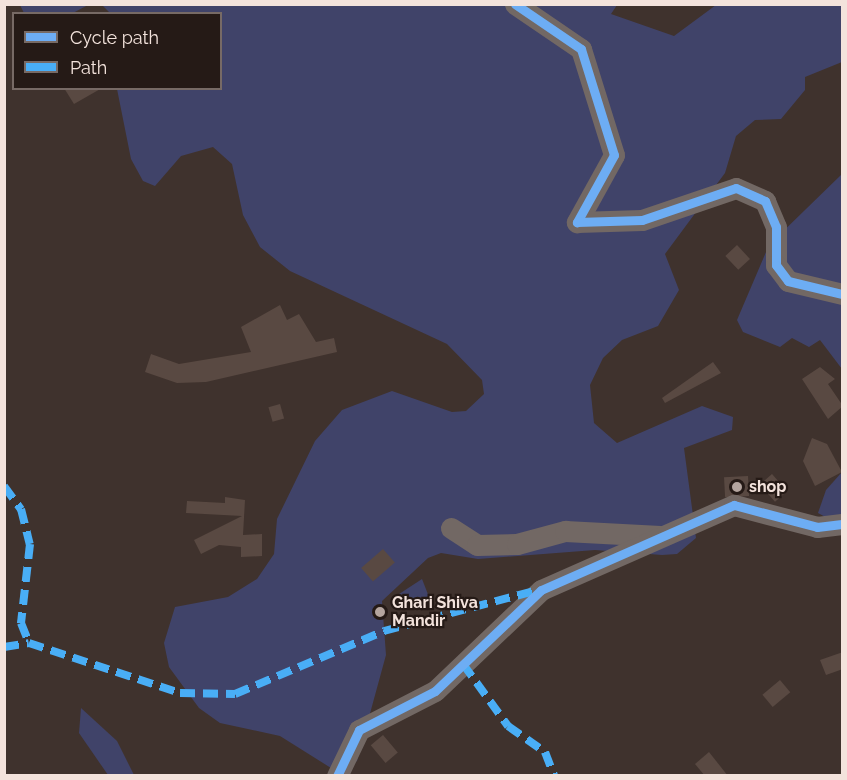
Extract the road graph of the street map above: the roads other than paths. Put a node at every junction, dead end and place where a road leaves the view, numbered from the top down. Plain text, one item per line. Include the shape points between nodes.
1 (515, 4) edge
2 (843, 294) edge
3 (843, 524) edge
4 (451, 528) dead end
5 (664, 536) junction
6 (338, 776) edge

1 - 2 street via 581,48 614,154 578,222 642,220 736,188 768,207 776,227 776,265 788,281
3 - 5 street via 817,527 734,505
4 - 5 street via 477,545 517,544 565,531
5 - 6 street via 541,590 435,692 359,730

